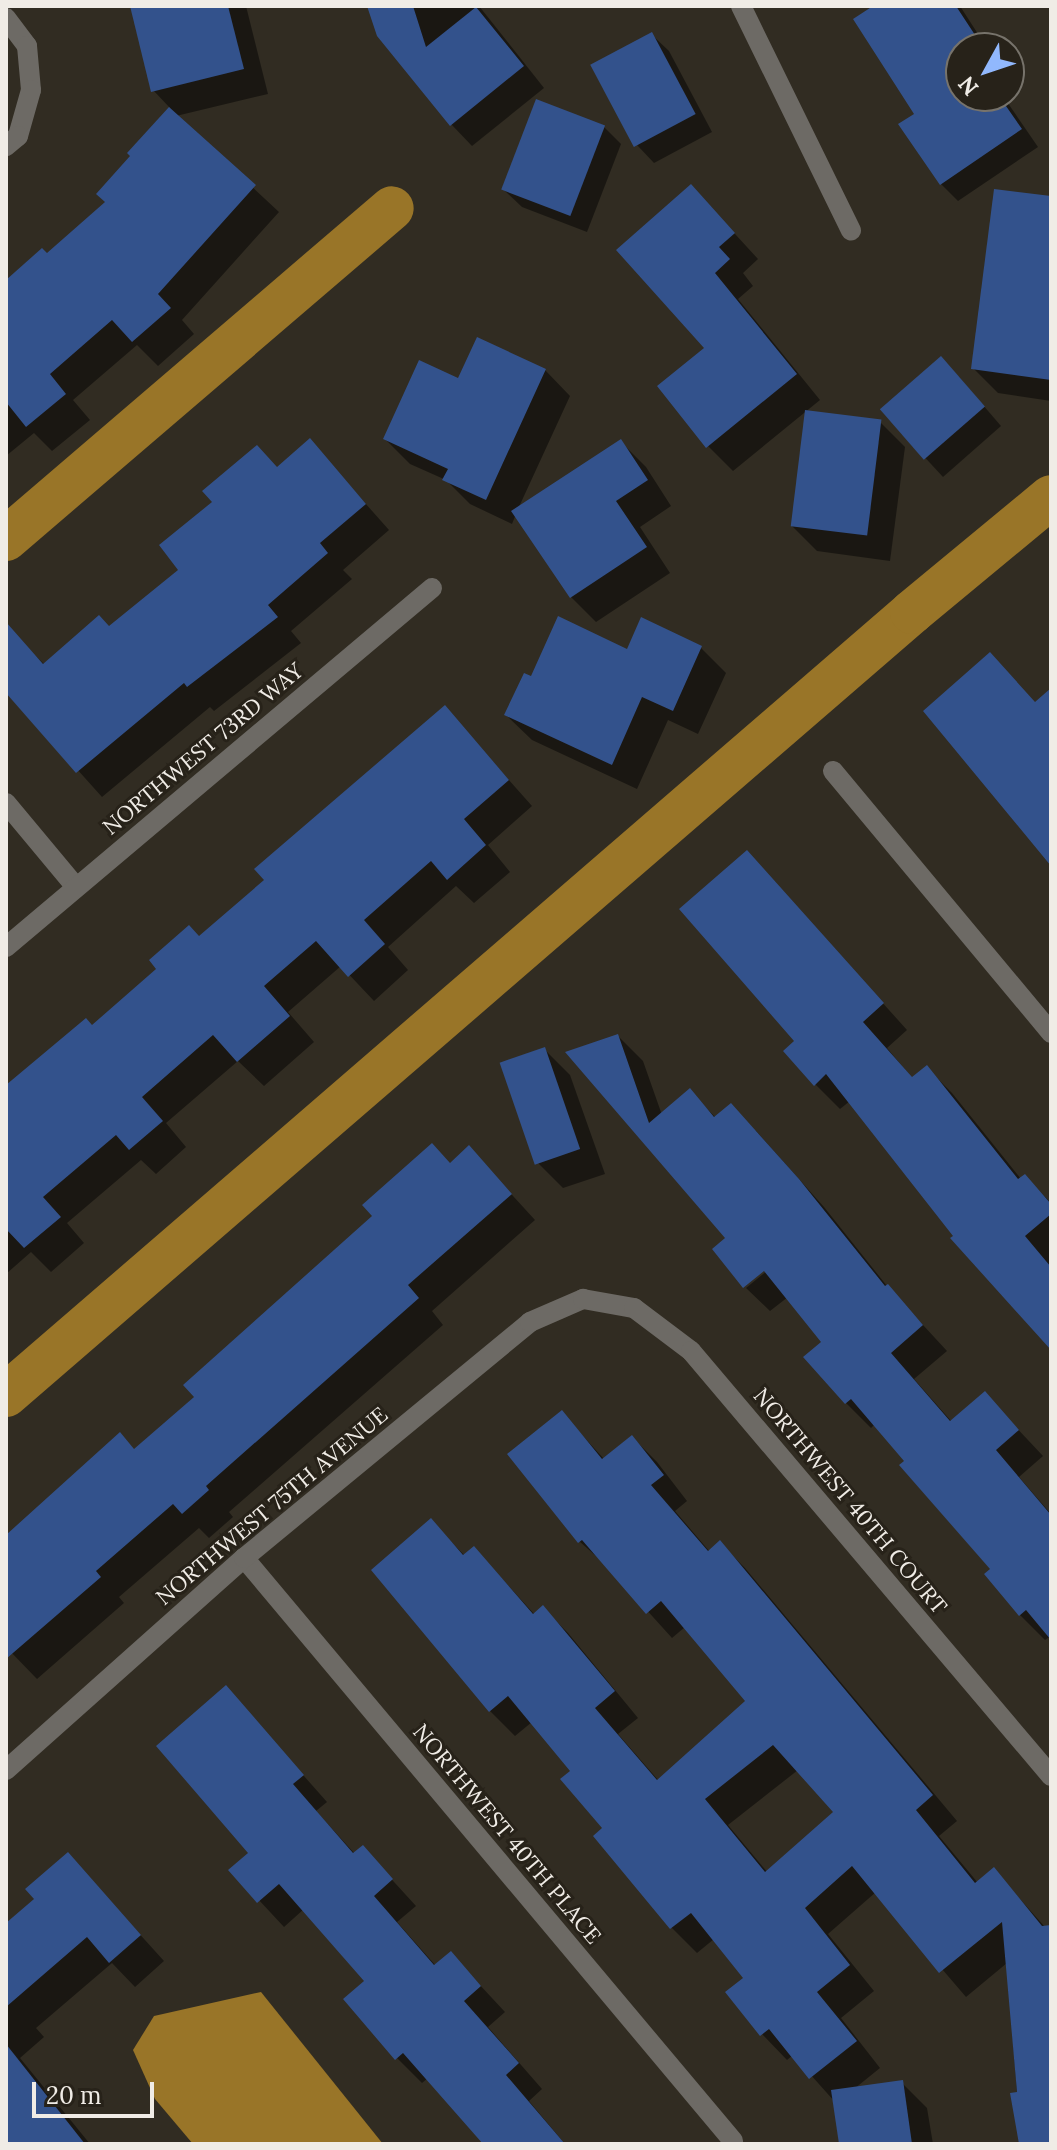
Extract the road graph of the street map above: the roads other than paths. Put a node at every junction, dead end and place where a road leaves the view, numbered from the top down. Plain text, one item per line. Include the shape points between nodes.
1 (741, 6) edge
2 (6, 18) edge
3 (6, 146) edge
4 (851, 231) dead end
5 (432, 588) dead end
6 (833, 771) dead end
7 (6, 803) edge
8 (76, 887) junction
9 (6, 947) edge
10 (1051, 1033) edge
11 (583, 1299) joint
12 (244, 1558) junction
13 (6, 1770) edge
14 (1051, 1776) edge
15 (733, 2141) dead end

1 - 4 street
2 - 3 street via 27,46 31,90 18,136
5 - 8 street, NORTHWEST 73RD WAY
6 - 10 street
7 - 8 street
8 - 9 street, NORTHWEST 73RD WAY
11 - 12 street, NORTHWEST 75TH AVENUE via 530,1322
11 - 14 street, NORTHWEST 40TH COURT via 634,1308 691,1351
12 - 13 street, NORTHWEST 75TH AVENUE
12 - 15 street, NORTHWEST 40TH PLACE

